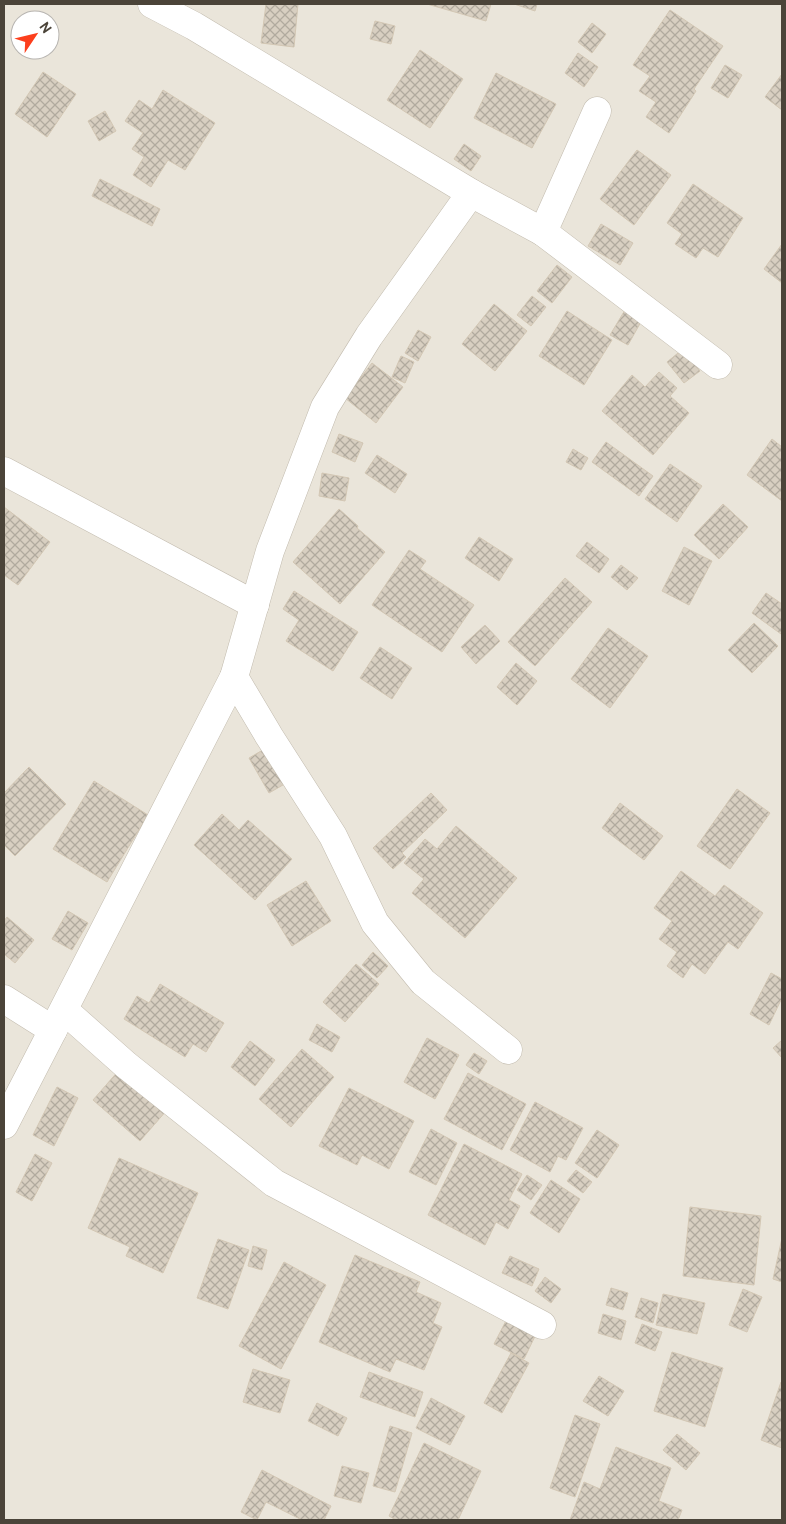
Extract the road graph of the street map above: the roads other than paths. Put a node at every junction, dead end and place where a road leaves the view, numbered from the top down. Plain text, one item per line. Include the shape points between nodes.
1 (152, 4) edge
2 (188, 15) edge
3 (597, 111) dead end
4 (471, 193) junction
5 (543, 232) junction
6 (718, 365) dead end
7 (4, 471) edge
8 (255, 605) junction
9 (234, 677) junction
10 (4, 998) edge
11 (59, 1020) junction
12 (508, 1050) dead end
13 (4, 1125) edge
14 (542, 1325) dead end

1 - 2 street
2 - 4 street
3 - 5 street
4 - 5 street
4 - 8 street via 369,336 325,407 270,551
5 - 6 street
7 - 8 street
8 - 9 street
9 - 11 street
9 - 12 street via 333,836 375,923 423,982
10 - 11 street
11 - 13 street
11 - 14 street via 126,1065 274,1182

